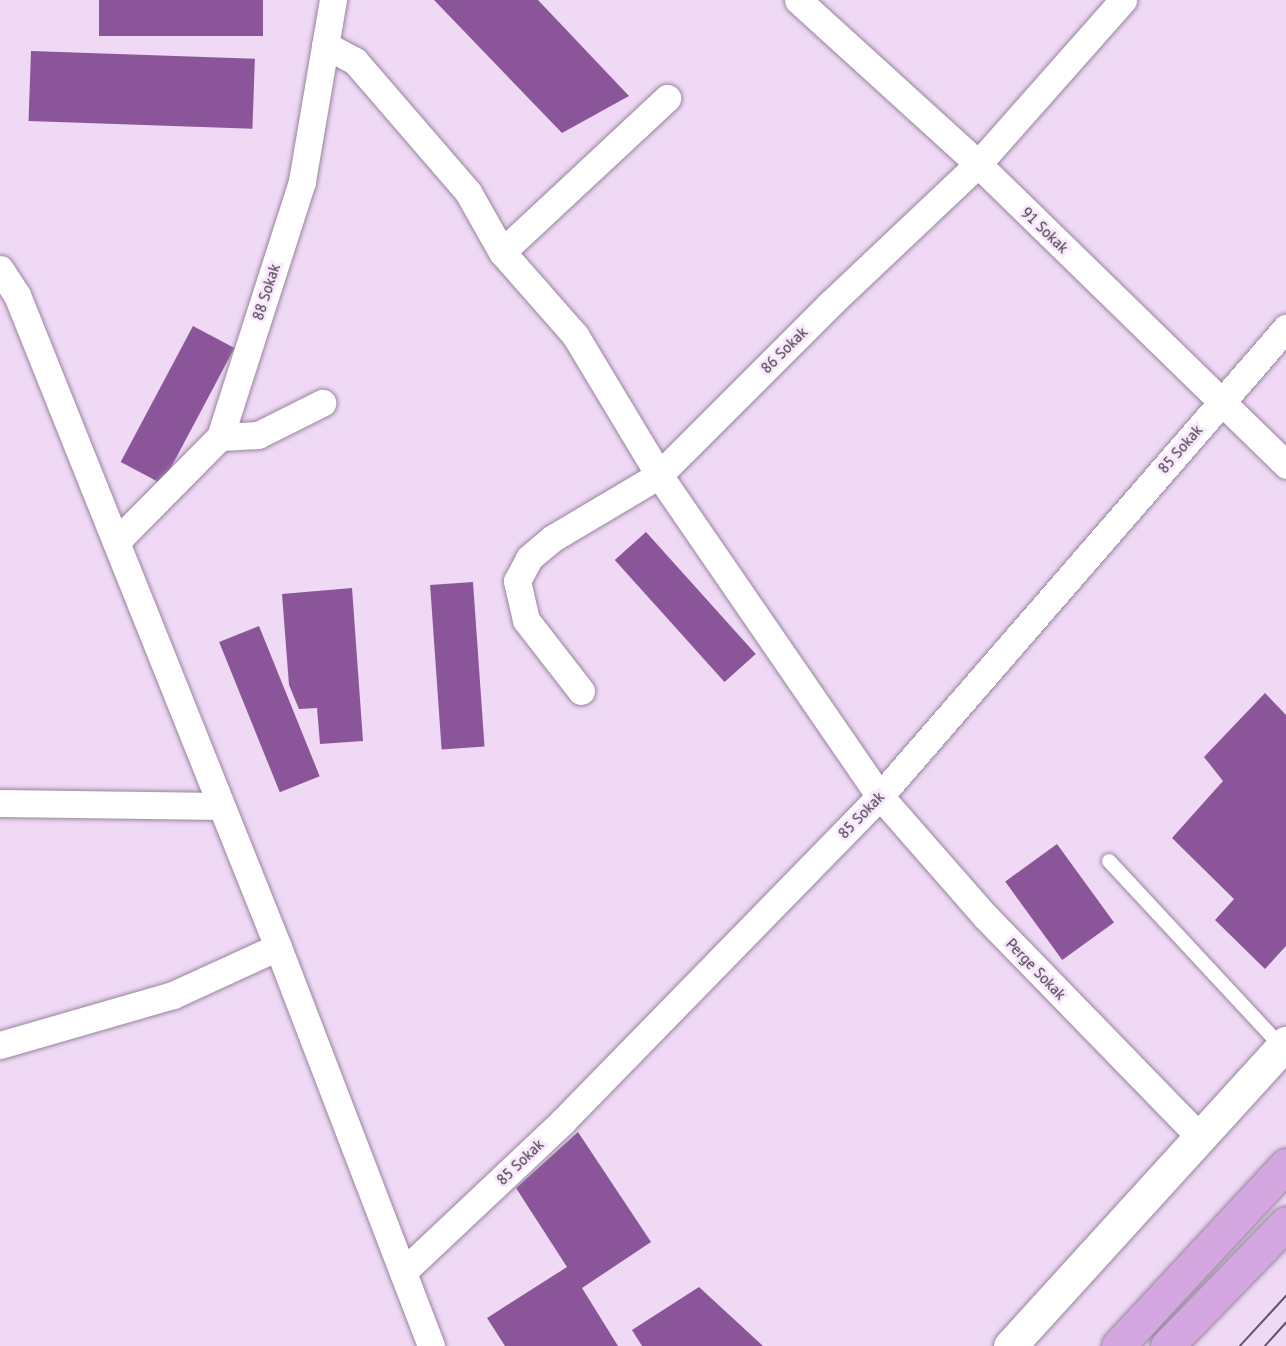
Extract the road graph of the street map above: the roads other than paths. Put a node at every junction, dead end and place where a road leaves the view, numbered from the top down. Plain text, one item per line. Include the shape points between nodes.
1 (333, 0) edge
2 (798, 0) edge
3 (1123, 0) edge
4 (325, 45) junction
5 (667, 99) dead end
6 (978, 164) junction
7 (502, 252) junction
8 (0, 269) edge
9 (1286, 328) edge
10 (1221, 401) junction
11 (322, 403) dead end
12 (219, 437) junction
13 (1286, 465) edge
14 (659, 475) junction
15 (116, 542) junction
16 (581, 691) dead end
17 (880, 796) junction
18 (0, 803) edge
19 (222, 806) junction
20 (1110, 861) dead end
21 (278, 947) junction
22 (0, 1045) edge
23 (1284, 1045) edge
24 (1199, 1136) junction
25 (1286, 1165) edge
26 (1286, 1223) edge
27 (403, 1272) junction
28 (431, 1346) edge
29 (1010, 1346) edge
30 (1118, 1346) edge
31 (1167, 1346) edge

1 - 4 street, 88 Sokak
2 - 6 street, 91 Sokak
3 - 6 street, 86 Sokak
4 - 7 street, Perge Sokak via 355,61 468,192
4 - 12 street, 88 Sokak via 302,181
5 - 7 street
6 - 10 street, 91 Sokak
6 - 14 street, 86 Sokak via 830,304
7 - 14 street, Perge Sokak via 575,335
8 - 15 street via 17,295
9 - 10 street, 85 Sokak
10 - 13 street, 91 Sokak
10 - 17 street, 85 Sokak
11 - 12 street via 258,435
12 - 15 street, 88 Sokak
14 - 16 street, 86 Sokak via 554,538 529,558 517,581 526,620
14 - 17 street, Perge Sokak
15 - 19 street
17 - 24 street, Perge Sokak via 985,916
17 - 27 street, 85 Sokak via 563,1121
18 - 19 street
19 - 21 street
20 - 23 lane
21 - 22 street via 173,995
21 - 27 street
23 - 24 street
24 - 29 street
25 - 30 highway
26 - 31 highway
27 - 28 street

